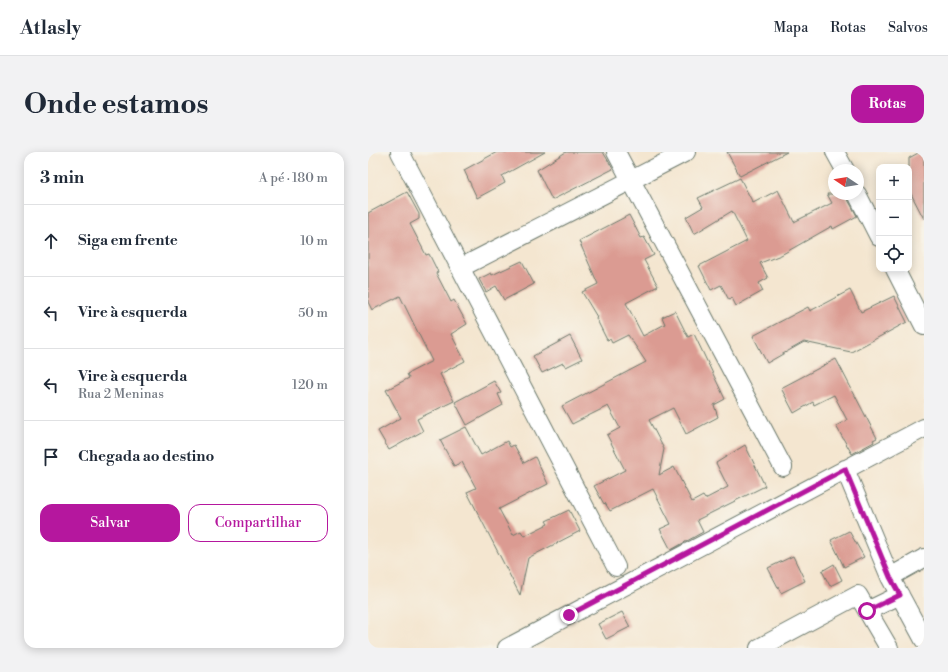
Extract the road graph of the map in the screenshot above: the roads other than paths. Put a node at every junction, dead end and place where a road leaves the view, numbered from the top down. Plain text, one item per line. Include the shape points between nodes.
1 (400, 152) edge
2 (616, 152) edge
3 (686, 152) edge
4 (835, 152) edge
5 (842, 164) edge
6 (631, 181) junction
7 (860, 200) edge
8 (878, 236) edge
9 (460, 268) junction
10 (897, 272) edge
11 (924, 326) edge
12 (924, 428) edge
13 (783, 467) dead end
14 (845, 469) junction
15 (924, 558) edge
16 (616, 567) dead end
17 (890, 577) junction
18 (900, 595) junction
19 (867, 611) junction
20 (924, 640) edge
21 (507, 648) edge
22 (759, 648) edge
23 (889, 648) edge

1 - 9 street
2 - 6 street
3 - 6 street
4 - 5 street
6 - 9 street
6 - 13 street
7 - 8 street
9 - 16 street
10 - 11 street
12 - 14 street
14 - 17 street
14 - 21 street
15 - 17 street
17 - 18 street
18 - 19 street
18 - 20 street
19 - 22 street via 858,595
19 - 23 street

